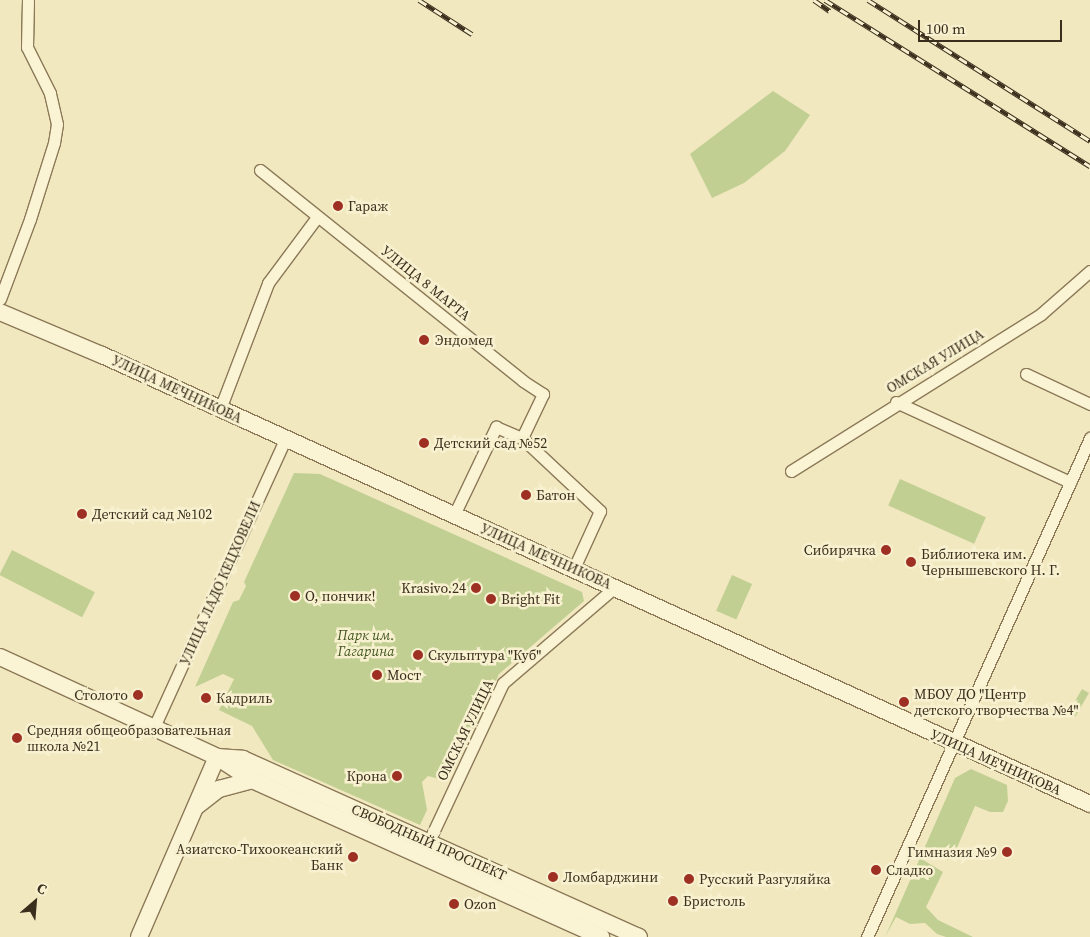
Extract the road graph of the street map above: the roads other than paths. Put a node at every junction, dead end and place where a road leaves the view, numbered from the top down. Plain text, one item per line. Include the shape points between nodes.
1 (28, 0) edge
2 (260, 170) dead end
3 (317, 217) junction
4 (1090, 271) edge
5 (0, 299) edge
6 (0, 312) edge
7 (1026, 374) dead end
8 (896, 402) junction
9 (1090, 404) edge
10 (220, 409) junction
11 (522, 438) junction
12 (1090, 438) edge
13 (285, 439) junction
14 (1085, 463) edge
15 (791, 471) dead end
16 (1070, 482) junction
17 (454, 515) junction
18 (574, 568) junction
19 (615, 587) junction
20 (0, 657) edge
21 (154, 727) junction
22 (953, 744) junction
23 (217, 757) junction
24 (252, 780) junction
25 (1090, 804) edge
26 (196, 807) junction
27 (426, 848) junction
28 (139, 937) edge
29 (601, 937) edge
30 (639, 937) edge
31 (867, 937) edge

1 - 5 street via 27,47 50,93 57,124 30,219
2 - 3 street, УЛИЦА 8 МАРТА
3 - 10 street via 268,283
3 - 11 street, УЛИЦА 8 МАРТА via 544,394
4 - 8 street, ОМСКАЯ УЛИЦА via 1041,314
6 - 10 main road, УЛИЦА МЕЧНИКОВА
7 - 9 street
8 - 15 street, ОМСКАЯ УЛИЦА
8 - 16 street
10 - 13 main road, УЛИЦА МЕЧНИКОВА
11 - 17 street via 496,427
11 - 18 street via 600,511
12 - 14 street
13 - 17 main road, УЛИЦА МЕЧНИКОВА
13 - 21 street, УЛИЦА ЛАДО КЕЦХОВЕЛИ
14 - 16 street
16 - 22 street
17 - 18 main road, УЛИЦА МЕЧНИКОВА
18 - 19 main road, УЛИЦА МЕЧНИКОВА
19 - 22 main road, УЛИЦА МЕЧНИКОВА
19 - 27 street, ОМСКАЯ УЛИЦА via 503,683
20 - 21 main road, СВОБОДНЫЙ ПРОСПЕКТ
21 - 23 main road, СВОБОДНЫЙ ПРОСПЕКТ
22 - 25 main road, УЛИЦА МЕЧНИКОВА
22 - 31 street
23 - 24 main road, СВОБОДНЫЙ ПРОСПЕКТ
23 - 26 main road
23 - 27 main road, СВОБОДНЫЙ ПРОСПЕКТ via 237,757
24 - 26 main road via 219,789
24 - 27 main road, СВОБОДНЫЙ ПРОСПЕКТ
26 - 28 main road
27 - 29 main road, СВОБОДНЫЙ ПРОСПЕКТ
27 - 30 main road, СВОБОДНЫЙ ПРОСПЕКТ

